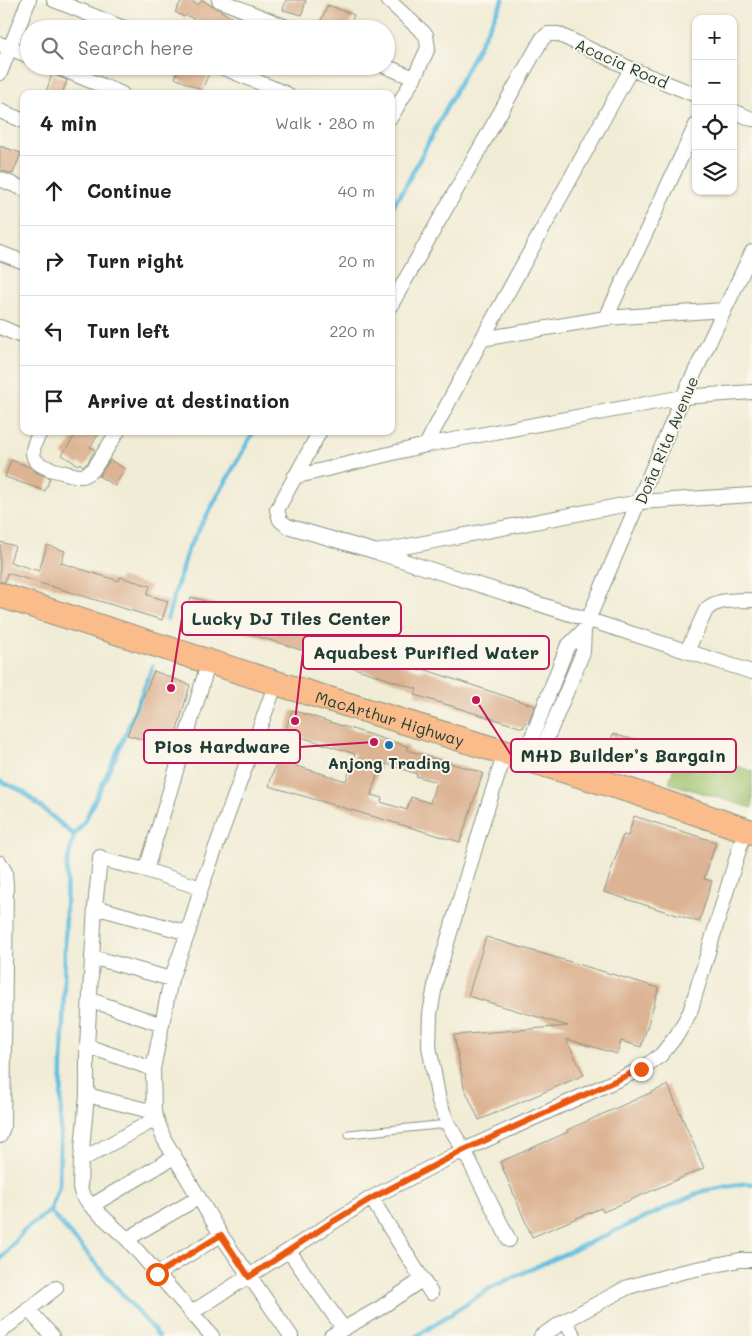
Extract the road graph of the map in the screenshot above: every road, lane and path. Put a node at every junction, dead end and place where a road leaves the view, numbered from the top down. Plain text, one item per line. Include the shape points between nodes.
1 (30, 0) edge
2 (54, 0) edge
3 (219, 0) edge
4 (388, 0) edge
5 (104, 20) edge
6 (269, 20) edge
7 (6, 46) edge
8 (20, 52) edge
9 (631, 69) junction
10 (395, 70) edge
11 (0, 73) edge
12 (77, 75) edge
13 (241, 75) edge
14 (414, 78) junction
15 (112, 90) edge
16 (277, 90) edge
17 (692, 93) edge
18 (395, 110) edge
19 (0, 111) edge
20 (737, 112) edge
21 (752, 118) edge
22 (20, 119) edge
23 (692, 134) edge
24 (0, 179) edge
25 (20, 187) edge
26 (752, 252) edge
27 (0, 253) edge
28 (20, 260) edge
29 (395, 298) edge
30 (724, 310) junction
31 (606, 318) junction
32 (0, 327) edge
33 (20, 334) edge
34 (482, 339) junction
35 (752, 392) edge
36 (683, 397) junction
37 (39, 435) edge
38 (115, 435) edge
39 (318, 435) edge
40 (426, 445) junction
41 (294, 477) junction
42 (752, 495) edge
43 (639, 502) junction
44 (377, 552) junction
45 (0, 595) edge
46 (752, 600) edge
47 (586, 625) junction
48 (687, 651) junction
49 (209, 661) junction
50 (752, 672) edge
51 (276, 683) junction
52 (522, 758) junction
53 (748, 831) edge
54 (0, 863) edge
55 (146, 870) junction
56 (6, 886) junction
57 (201, 888) junction
58 (0, 900) edge
59 (95, 907) junction
60 (188, 933) junction
61 (92, 958) junction
62 (171, 978) junction
63 (2, 995) edge
64 (90, 1000) junction
65 (162, 1025) junction
66 (87, 1046) junction
67 (153, 1069) junction
68 (87, 1095) junction
69 (155, 1115) junction
70 (448, 1124) junction
71 (349, 1134) dead end
72 (0, 1136) edge
73 (464, 1150) junction
74 (174, 1157) junction
75 (81, 1160) junction
76 (198, 1198) junction
77 (372, 1198) junction
78 (91, 1206) junction
79 (221, 1235) junction
80 (127, 1239) junction
81 (509, 1240) dead end
82 (289, 1251) junction
83 (752, 1260) edge
84 (157, 1274) junction
85 (249, 1277) junction
86 (423, 1279) junction
87 (56, 1288) dead end
88 (431, 1293) dead end
89 (28, 1309) junction
90 (192, 1313) junction
91 (565, 1320) junction
92 (0, 1332) edge
93 (337, 1332) edge
94 (52, 1336) edge
95 (212, 1336) edge
96 (291, 1336) edge
97 (541, 1336) edge
98 (574, 1336) edge

1 - 7 street
2 - 5 street
3 - 6 street
4 - 14 street via 426,35 428,48
7 - 8 street
7 - 11 street
9 - 17 street, Acacia Road
9 - 29 street, Acacia Road via 558,34 548,34 542,39
9 - 34 street
10 - 14 street
12 - 15 street
13 - 16 street
14 - 18 street
19 - 22 street
20 - 21 street
23 - 31 street
24 - 25 street
26 - 30 street, Doña Rita Avenue
27 - 28 street
30 - 31 street
30 - 36 street, Doña Rita Avenue
31 - 34 street
32 - 33 street
34 - 40 street
35 - 36 street
36 - 40 street
36 - 43 street, Doña Rita Avenue
37 - 38 street via 32,448 32,457 37,463 83,476 93,470
39 - 41 street
40 - 41 street
41 - 44 street via 278,510 280,520 287,526
42 - 43 street
43 - 44 street
43 - 47 street, Doña Rita Avenue
44 - 47 street
45 - 49 highway, MacArthur Highway
46 - 48 street via 711,605
47 - 48 street
47 - 52 street, Doña Rita Avenue via 567,647
48 - 50 street
49 - 51 highway, MacArthur Highway
49 - 55 street
51 - 52 highway, MacArthur Highway
51 - 57 street
52 - 53 highway, MacArthur Highway
52 - 70 street, Doña Rita Avenue via 484,818 439,971 430,1014 432,1068
53 - 73 street via 690,1012 661,1055 641,1069
54 - 56 street via 6,872
55 - 57 street
55 - 59 street via 100,858
56 - 58 street
56 - 63 street
57 - 60 street
59 - 60 street
59 - 61 street
60 - 62 street
61 - 62 street
61 - 64 street
62 - 65 street
63 - 72 street via 3,1127
64 - 65 street
64 - 66 street
65 - 67 street
66 - 67 street
66 - 68 street
67 - 69 street
68 - 69 street
68 - 75 street
69 - 74 street
69 - 75 street
70 - 71 lane
70 - 73 street, Doña Rita Avenue
73 - 77 street
73 - 81 street, Doña Rita Avenue
74 - 76 street
74 - 78 street
75 - 78 street via 80,1188
76 - 79 street
76 - 80 street
77 - 82 street
77 - 86 street
78 - 80 street
79 - 84 street
79 - 85 street
80 - 84 street
82 - 85 street
82 - 93 street
83 - 91 street via 682,1272 628,1288
84 - 90 street
85 - 90 street
85 - 96 street
86 - 88 street
86 - 93 street
87 - 89 street
89 - 92 street
89 - 94 street
90 - 95 street
91 - 97 street
91 - 98 street

